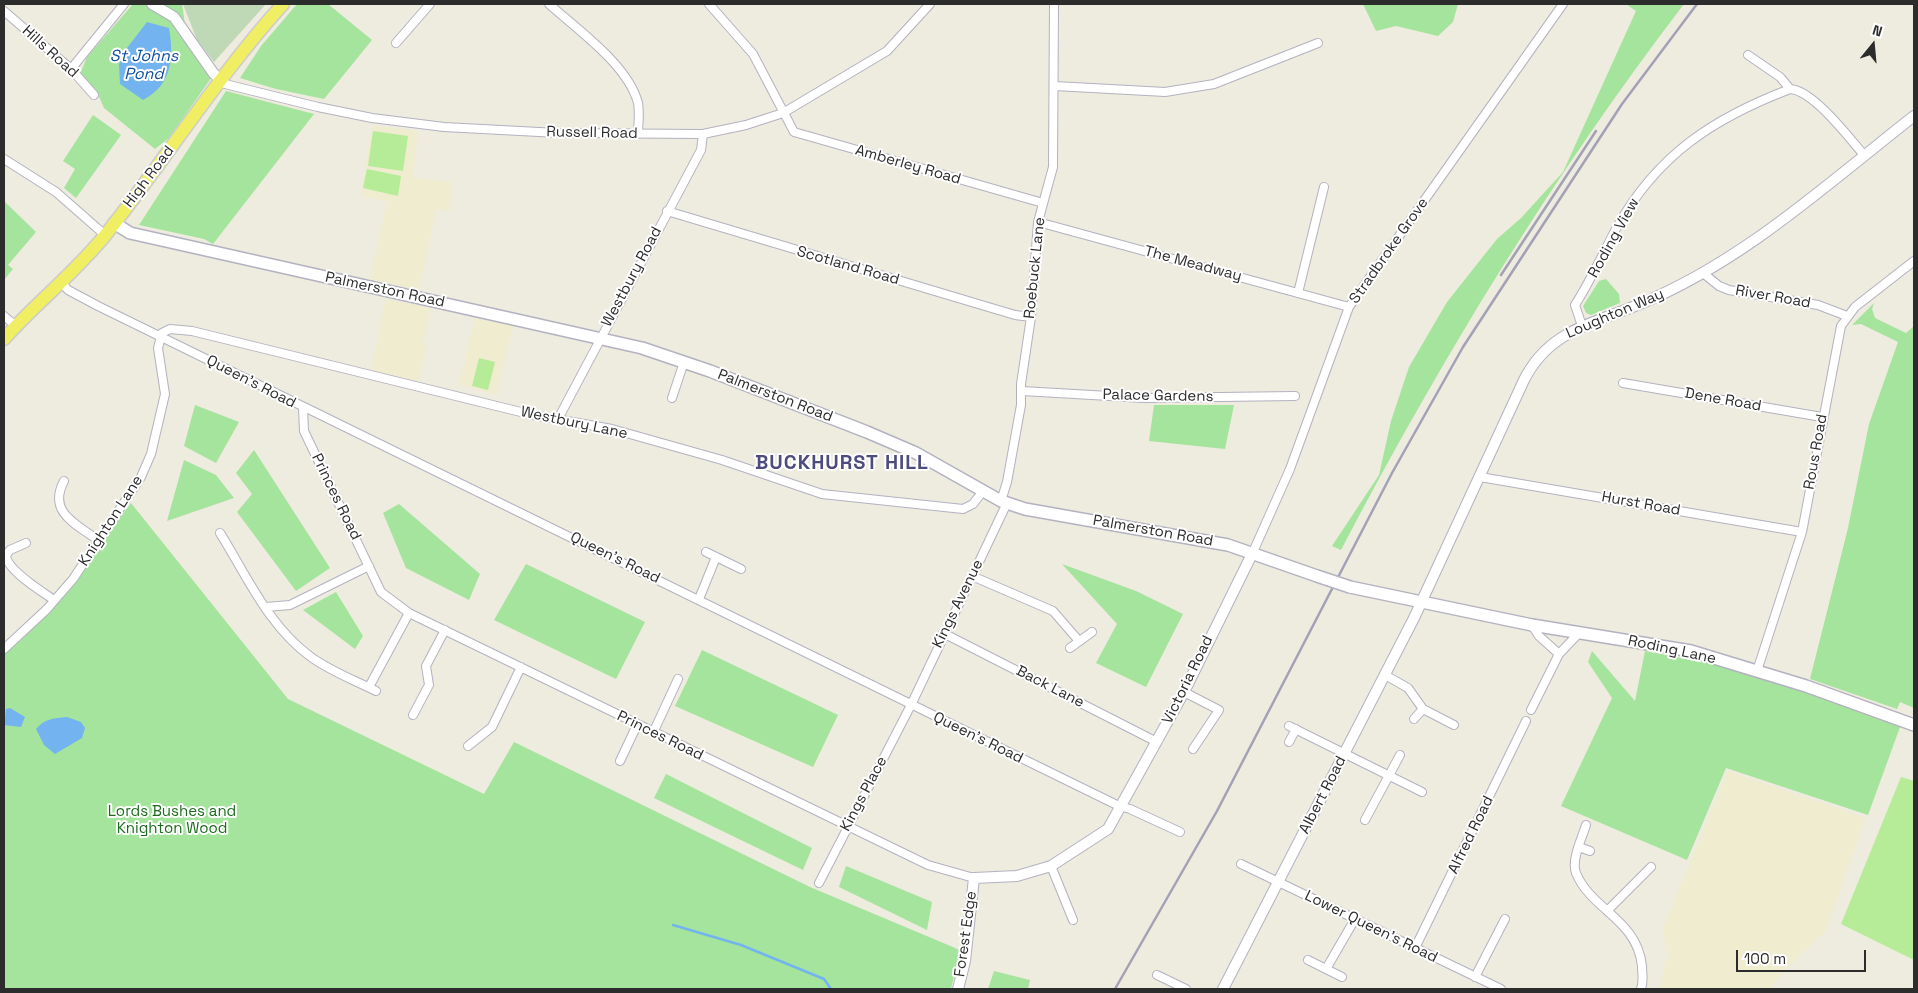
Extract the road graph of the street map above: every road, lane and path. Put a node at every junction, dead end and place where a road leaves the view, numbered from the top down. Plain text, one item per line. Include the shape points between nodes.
1 (124, 4) edge
2 (152, 4) edge
3 (282, 4) edge
4 (430, 4) edge
5 (549, 4) edge
6 (710, 4) edge
7 (930, 4) edge
8 (1054, 4) edge
9 (1563, 4) edge
10 (4, 11) edge
11 (396, 43) dead end
12 (1318, 43) dead end
13 (1748, 55) dead end
14 (71, 69) junction
15 (220, 79) junction
16 (1055, 86) junction
17 (1790, 89) junction
18 (94, 94) dead end
19 (783, 113) junction
20 (1914, 116) edge
21 (638, 134) junction
22 (703, 134) junction
23 (1864, 155) junction
24 (4, 159) edge
25 (1324, 187) dead end
26 (1043, 203) junction
27 (667, 211) junction
28 (1038, 222) junction
29 (114, 223) junction
30 (105, 235) junction
31 (1914, 261) edge
32 (1703, 273) junction
33 (62, 283) junction
34 (1298, 293) junction
35 (1349, 307) junction
36 (4, 316) edge
37 (1847, 316) junction
38 (1031, 317) junction
39 (16, 326) junction
40 (1582, 326) junction
41 (160, 337) junction
42 (600, 338) junction
43 (4, 339) edge
44 (684, 362) junction
45 (1623, 384) dead end
46 (1022, 391) junction
47 (1295, 396) dead end
48 (672, 398) dead end
49 (303, 408) junction
50 (1822, 417) junction
51 (558, 419) junction
52 (1480, 477) junction
53 (64, 481) dead end
54 (983, 492) junction
55 (1004, 502) junction
56 (1802, 532) junction
57 (220, 533) dead end
58 (99, 540) junction
59 (26, 543) dead end
60 (706, 552) dead end
61 (1253, 552) junction
62 (716, 557) junction
63 (369, 566) junction
64 (741, 569) dead end
65 (972, 576) junction
66 (699, 599) junction
67 (54, 600) junction
68 (1422, 602) junction
69 (266, 607) junction
70 (409, 613) junction
71 (1532, 625) junction
72 (445, 630) junction
73 (1092, 632) dead end
74 (943, 633) junction
75 (1579, 633) junction
76 (1079, 641) junction
77 (1070, 648) dead end
78 (4, 649) edge
79 (1559, 654) junction
80 (521, 667) junction
81 (1757, 671) junction
82 (1385, 675) junction
83 (678, 679) dead end
84 (1184, 692) junction
85 (911, 705) junction
86 (1423, 709) junction
87 (1531, 710) dead end
88 (413, 715) dead end
89 (1414, 718) dead end
90 (1526, 720) dead end
91 (637, 725) junction
92 (1454, 725) dead end
93 (1914, 725) edge
94 (653, 733) junction
95 (1157, 742) junction
96 (1289, 742) dead end
97 (468, 746) dead end
98 (1193, 749) dead end
99 (1344, 753) junction
100 (1400, 755) dead end
101 (620, 760) dead end
102 (1387, 775) junction
103 (1422, 792) dead end
104 (1119, 806) junction
105 (1364, 820) dead end
106 (1586, 825) dead end
107 (847, 826) junction
108 (1176, 831) dead end
109 (1579, 847) junction
110 (1590, 851) dead end
111 (1241, 864) dead end
112 (1051, 866) junction
113 (1651, 867) dead end
114 (974, 878) junction
115 (1278, 882) junction
116 (819, 883) dead end
117 (1608, 910) junction
118 (1355, 919) junction
119 (1505, 919) dead end
120 (1073, 920) dead end
121 (1415, 948) junction
122 (1308, 960) dead end
123 (1326, 969) junction
124 (1157, 975) dead end
125 (1342, 977) dead end
126 (1475, 977) junction
127 (958, 989) edge
128 (1186, 989) edge
129 (1223, 989) edge
130 (1499, 989) edge
131 (1641, 989) edge

1 - 14 street
2 - 15 street via 174,17
3 - 15 main road, High Road
4 - 11 street
5 - 21 street via 629,80 638,105
6 - 19 street, Amberley Road via 754,54
7 - 19 street, Russell Road via 887,51
8 - 16 street, Roebuck Lane
9 - 35 street, Stradbroke Grove
10 - 14 street, Hills Road
12 - 16 street via 1214,84 1165,92
13 - 17 street via 1780,77
14 - 18 street, Hills Road
15 - 21 street, Russell Road via 225,84 283,100 397,121 479,130
15 - 29 main road, High Road
16 - 26 street, Roebuck Lane via 1053,167
17 - 23 street via 1803,93
17 - 40 street, Roding View via 1738,111 1696,135 1650,180 1617,228 1576,305
19 - 22 street, Russell Road
19 - 26 street, Amberley Road via 794,132
20 - 23 street, Loughton Way
21 - 22 street, Russell Road
22 - 27 street, Westbury Road via 701,150
23 - 32 street, Loughton Way via 1778,224
24 - 30 street via 56,192
25 - 34 street
26 - 28 street, Roebuck Lane
27 - 38 street, Scotland Road
27 - 42 street, Westbury Road
28 - 34 street, The Meadway
28 - 38 street, Roebuck Lane
29 - 30 main road, High Road
29 - 42 main road, Palmerston Road via 130,233
30 - 33 main road, High Road
31 - 37 street, Rous Road
32 - 37 street, River Road via 1718,286 1729,290 1818,305
32 - 40 street, Loughton Way via 1642,303
33 - 39 main road, High Road
33 - 41 street, Queen's Road via 68,290
34 - 35 street, The Meadway
35 - 61 street, Stradbroke Grove via 1290,469
36 - 39 street
37 - 50 street, Rous Road via 1837,337
38 - 46 street, Roebuck Lane
39 - 43 main road, High Road
40 - 52 street, Loughton Way via 1543,351 1529,369
41 - 49 street, Queen's Road
41 - 51 street, Westbury Lane via 170,329 192,331
41 - 58 street, Knighton Lane via 158,354 165,394 151,454 129,498
42 - 44 main road, Palmerston Road
42 - 51 street, Westbury Road
44 - 48 street
44 - 54 main road, Palmerston Road via 916,452
45 - 50 street, Dene Road
46 - 47 street, Palace Gardens via 1144,398
46 - 55 street, Roebuck Lane
49 - 63 street, Princes Road via 304,431
49 - 66 street, Queen's Road
50 - 56 street, Rous Road
51 - 54 street, Westbury Lane via 612,429 722,460 822,494 963,509 973,504
52 - 56 street, Hurst Road
52 - 68 street, Loughton Way
53 - 58 street via 57,500 61,511
54 - 55 main road, Palmerston Road
55 - 61 main road, Palmerston Road via 1025,509 1209,541
55 - 65 street, Kings Avenue
56 - 81 street, Rous Road
57 - 69 street
58 - 67 street, Knighton Lane via 73,579
59 - 67 street via 10,550 6,559 21,576
60 - 62 street
61 - 68 main road, Palmerston Road, bridge via 1350,587
61 - 84 street, Victoria Road
62 - 64 street
62 - 66 street
63 - 69 street via 290,605
63 - 70 street, Princes Road via 382,592
65 - 74 street, Kings Avenue
65 - 76 street via 1053,611
66 - 85 street, Queen's Road
67 - 78 street, Knighton Lane
68 - 71 main road, Roding Lane
68 - 82 street, Albert Road
69 - 70 street via 276,623 311,658 372,689
70 - 72 street, Princes Road
71 - 75 main road, Roding Lane
71 - 79 street via 1538,636
72 - 80 street, Princes Road
72 - 88 street via 426,666 429,686
73 - 76 street
74 - 85 street, Kings Avenue
74 - 95 street, Back Lane
75 - 79 street
75 - 81 main road, Roding Lane via 1691,651
76 - 77 street
79 - 87 street
80 - 91 street, Princes Road
80 - 97 street via 492,727
81 - 93 main road, Roding Lane
82 - 86 street via 1408,688
82 - 99 street, Albert Road
83 - 94 street
84 - 95 street, Victoria Road
84 - 98 street via 1219,710
85 - 104 street, Queen's Road
85 - 107 street, Kings Place
86 - 89 street
86 - 92 street
90 - 121 street, Alfred Road
91 - 94 street, Princes Road
91 - 101 street
94 - 107 street, Princes Road
95 - 104 street, Victoria Road
96 - 99 street via 1292,728
99 - 102 street
99 - 115 street, Albert Road
100 - 102 street
102 - 103 street
102 - 105 street
104 - 108 street, Queen's Road
104 - 112 street, Princes Road via 1108,829
106 - 109 street
107 - 114 street, Princes Road via 928,865
107 - 116 street, Kings Place
109 - 110 street
109 - 117 street via 1576,872 1589,892
111 - 115 street, Lower Queen's Road
112 - 114 street, Princes Road via 1017,876
112 - 120 street
113 - 117 street
114 - 127 street, Forest Edge via 965,961
115 - 118 street, Lower Queen's Road
115 - 129 street, Albert Road
117 - 131 street via 1626,928 1640,956
118 - 121 street, Lower Queen's Road
118 - 123 street
119 - 126 street
121 - 126 street, Lower Queen's Road
122 - 123 street
123 - 125 street
124 - 128 street
126 - 130 street, Lower Queen's Road

